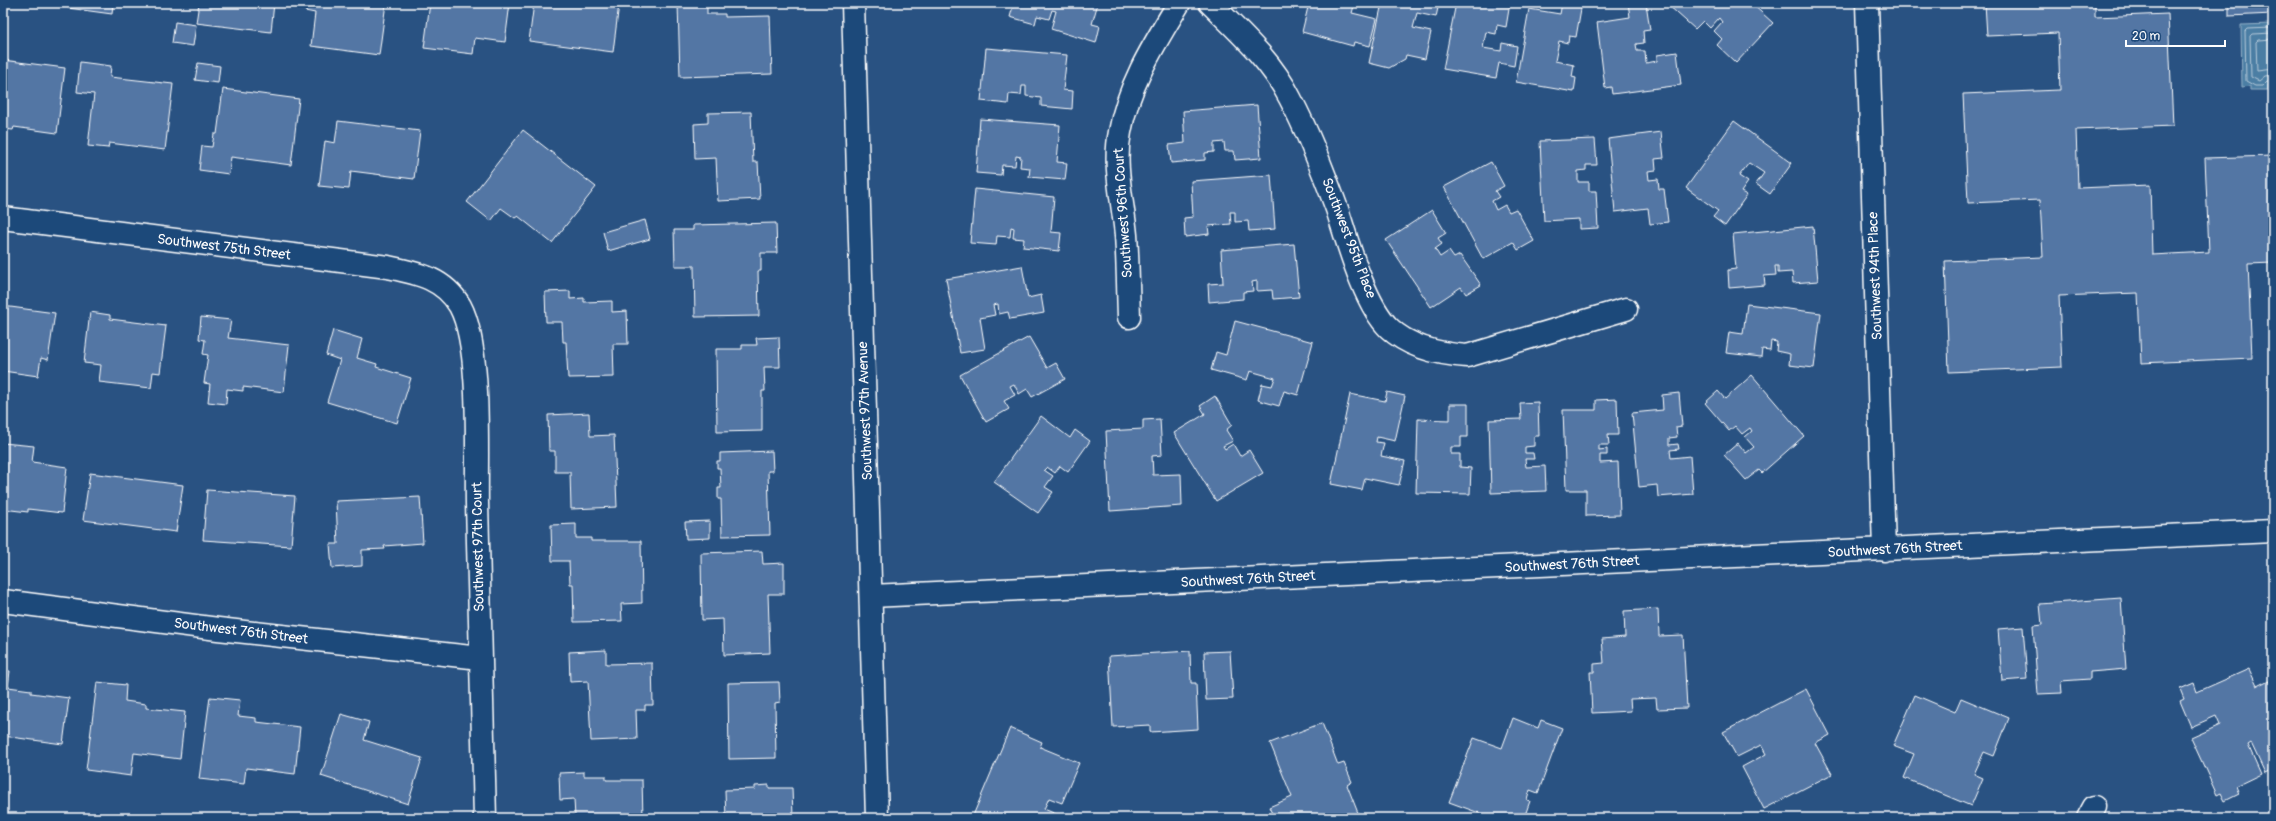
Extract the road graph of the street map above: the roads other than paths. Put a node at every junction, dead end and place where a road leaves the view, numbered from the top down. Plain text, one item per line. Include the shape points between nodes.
1 (853, 3) edge
2 (1179, 3) edge
3 (1210, 3) edge
4 (1867, 3) edge
5 (3, 218) edge
6 (443, 285) joint
7 (1626, 309) dead end
8 (1129, 318) dead end
9 (2273, 531) edge
10 (1884, 550) junction
11 (870, 596) junction
12 (3, 601) edge
13 (480, 658) junction
14 (485, 818) edge
15 (877, 818) edge

1 - 11 street, Southwest 97th Avenue
2 - 8 street, Southwest 96th Court via 1142,68 1126,107 1119,134 1118,161 1126,235
3 - 7 street, Southwest 95th Place via 1257,50 1289,96 1323,171 1371,299 1388,327 1399,336 1423,348 1467,356
4 - 10 street, Southwest 94th Place
5 - 6 street, Southwest 75th Street via 388,267 427,276
6 - 13 street, Southwest 97th Court via 460,306 467,326 474,374
9 - 10 street, Southwest 76th Street
10 - 11 street, Southwest 76th Street
11 - 15 street, Southwest 97th Avenue
12 - 13 street, Southwest 76th Street via 218,629
13 - 14 street, Southwest 97th Court

